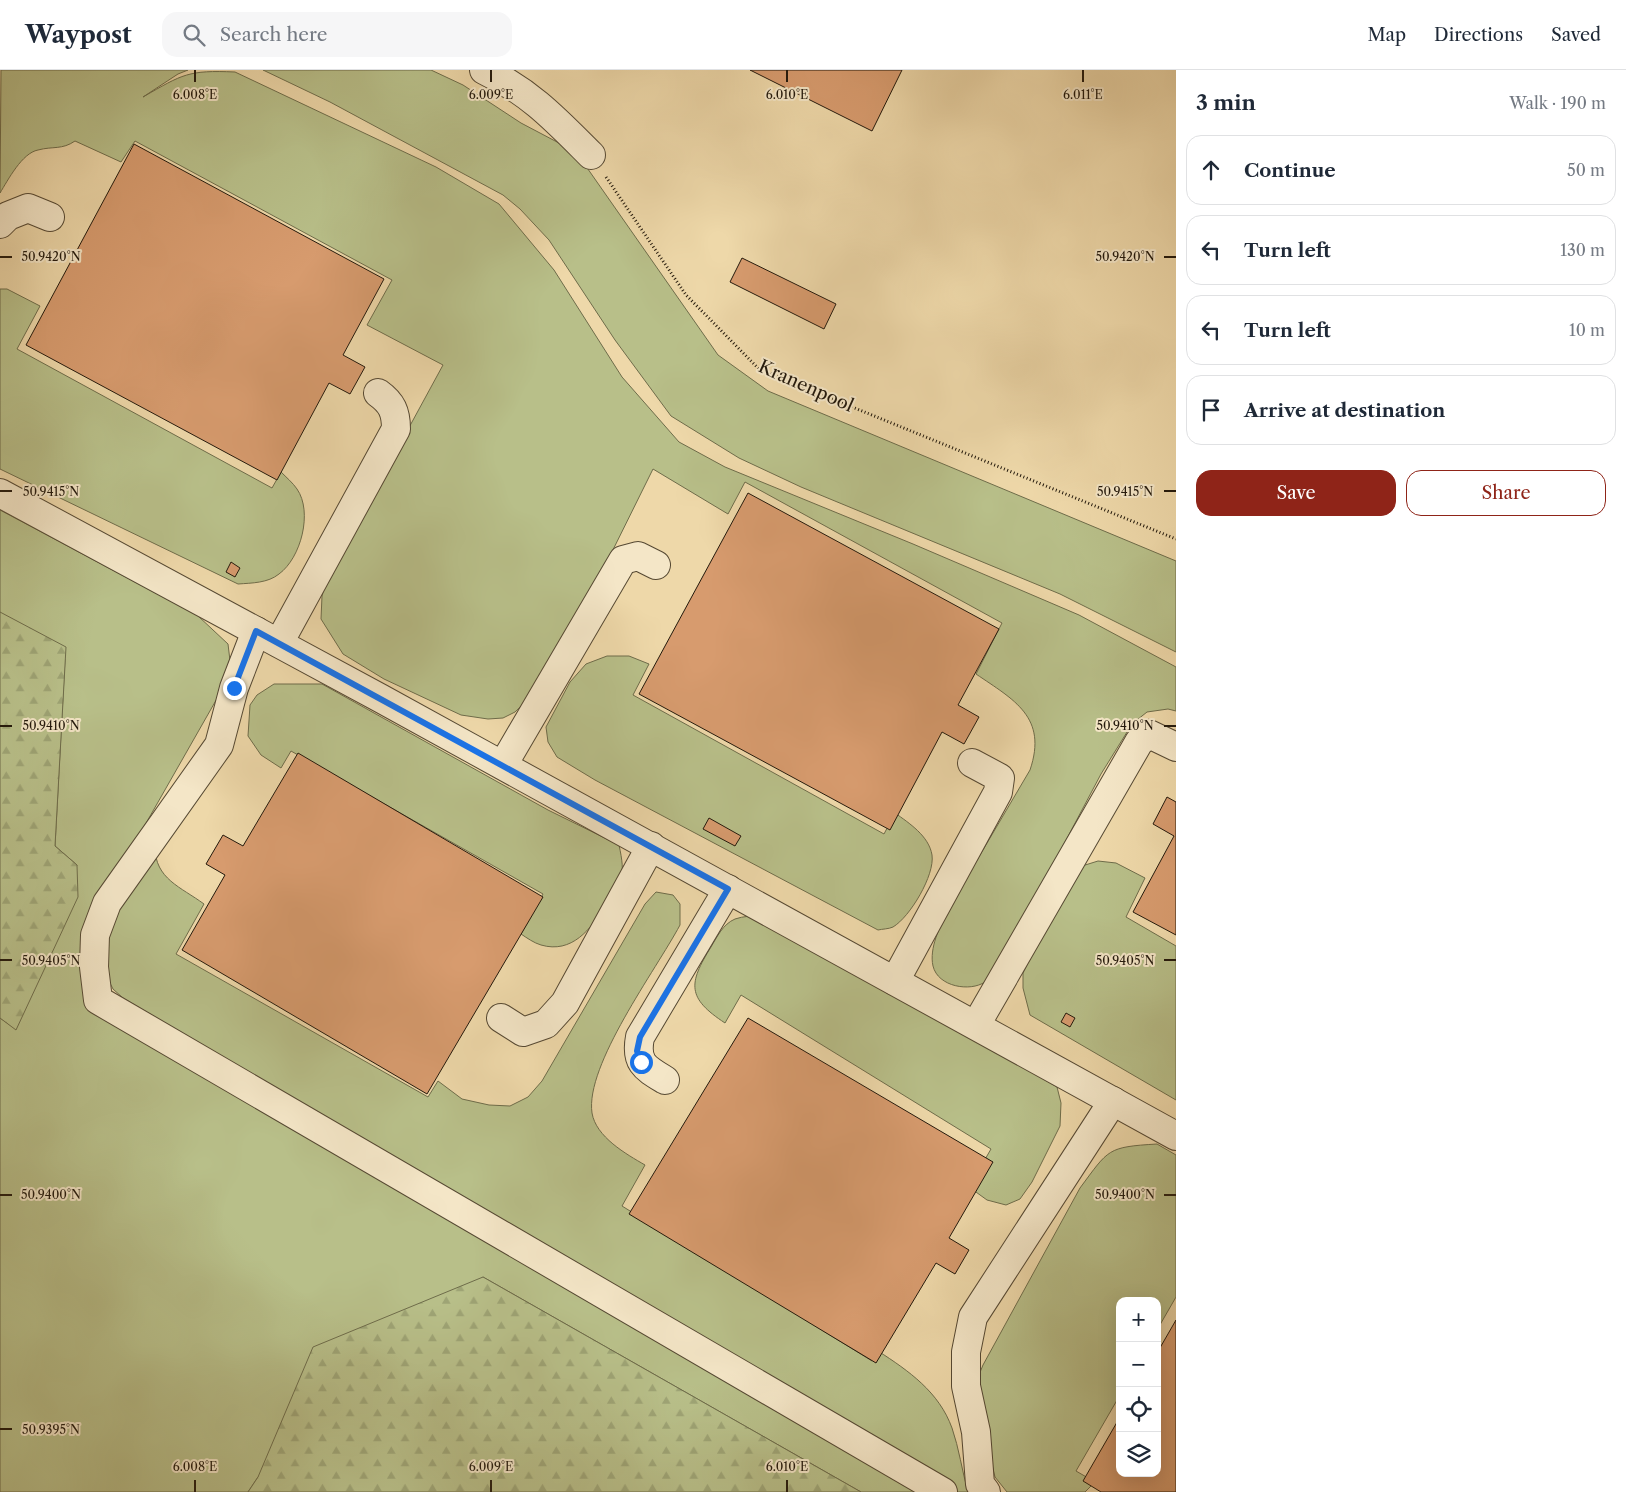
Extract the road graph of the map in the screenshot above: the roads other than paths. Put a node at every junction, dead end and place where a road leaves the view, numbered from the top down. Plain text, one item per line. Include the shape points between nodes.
1 (484, 70) edge
2 (591, 155) road end
3 (50, 217) dead end
4 (0, 224) edge
5 (378, 394) dead end
6 (0, 493) edge
7 (656, 565) dead end
8 (267, 637) junction
9 (1176, 747) edge
10 (972, 763) dead end
11 (503, 765) junction
12 (651, 846) junction
13 (728, 889) junction
14 (896, 981) junction
15 (501, 1018) dead end
16 (976, 1025) junction
17 (665, 1080) dead end
18 (1113, 1101) junction
19 (1176, 1136) edge
20 (943, 1492) edge
21 (986, 1492) edge

1 - 2 street via 510,83 542,106
3 - 4 street via 28,208 8,216
5 - 8 street via 390,402 396,416 396,429
6 - 8 street
7 - 11 street via 638,556 623,560
8 - 11 street
8 - 20 street via 234,688 219,745 107,903 95,936 98,1000
9 - 16 street via 1149,734 1139,742
10 - 14 street via 1000,778 998,792
11 - 12 street
12 - 13 street
12 - 15 street via 565,1004 546,1024 523,1032
13 - 14 street
13 - 17 street via 640,1037 637,1051 641,1062
14 - 16 street
16 - 18 street
18 - 19 street
18 - 21 street via 973,1317 966,1352 966,1386 976,1432 980,1484

